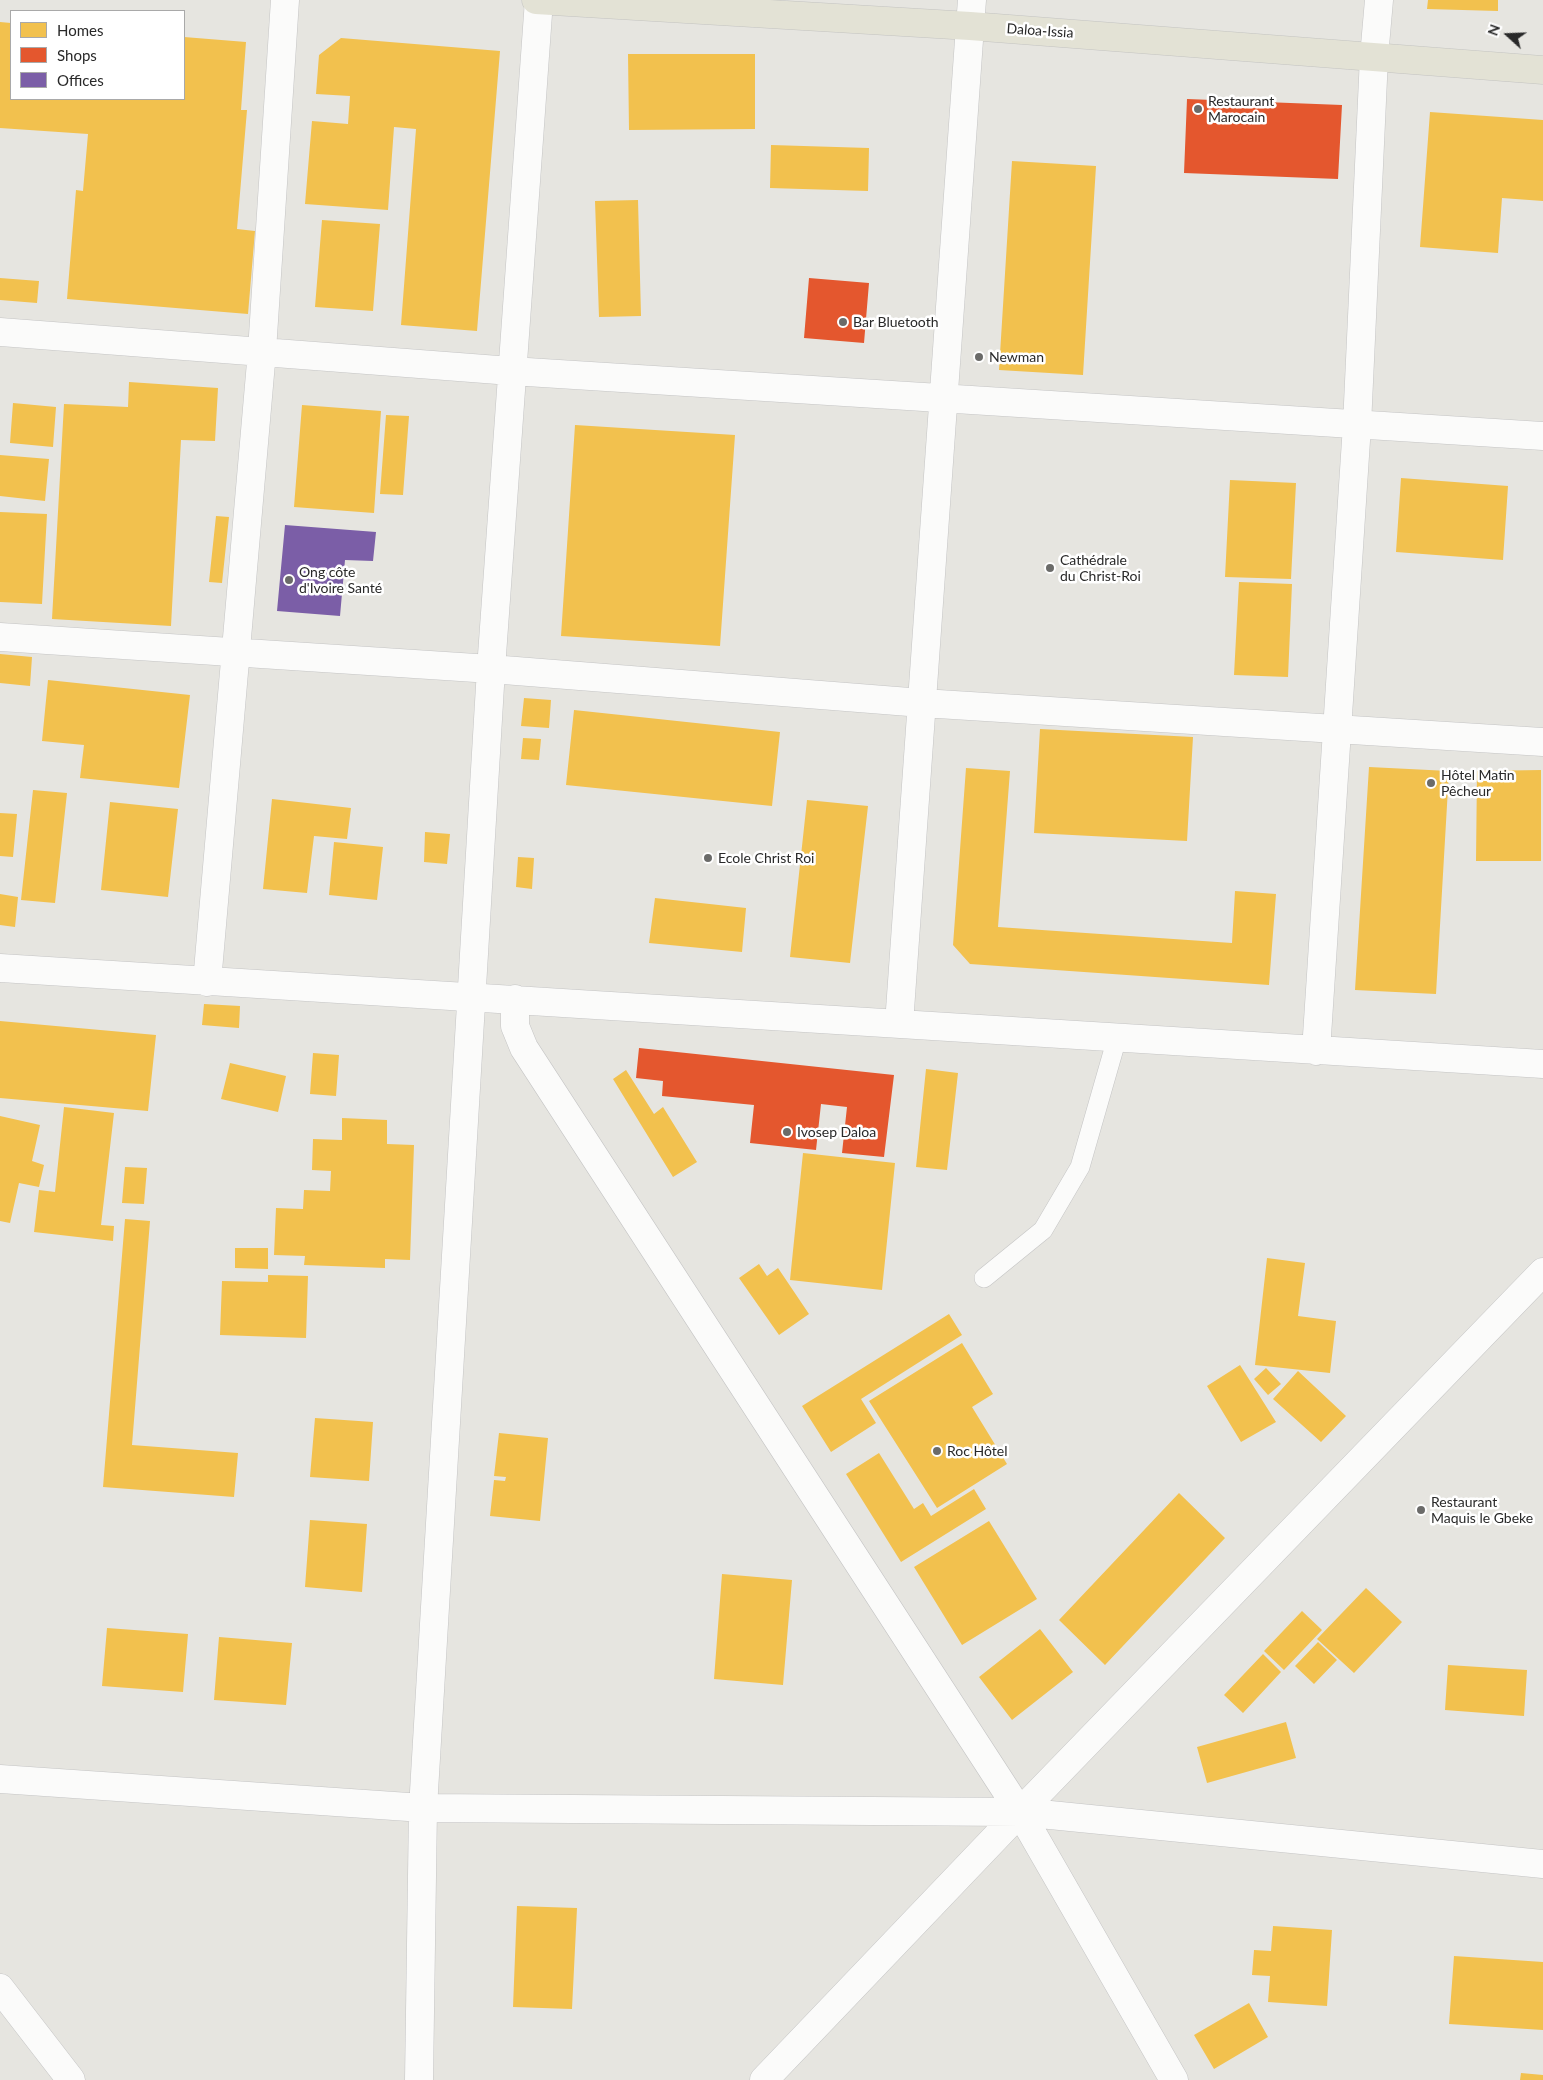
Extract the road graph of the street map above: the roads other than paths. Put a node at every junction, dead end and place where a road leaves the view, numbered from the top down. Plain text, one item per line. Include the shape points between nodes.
1 (285, 0) edge
2 (538, 0) edge
3 (1379, 0) edge
4 (971, 13) edge
5 (1374, 57) junction
6 (1543, 70) edge
7 (0, 332) edge
8 (262, 351) junction
9 (511, 372) junction
10 (944, 399) junction
11 (1357, 425) junction
12 (1543, 436) edge
13 (0, 637) edge
14 (236, 651) junction
15 (491, 669) junction
16 (922, 704) junction
17 (1337, 729) junction
18 (1543, 742) edge
19 (0, 968) edge
20 (207, 982) junction
21 (470, 997) junction
22 (515, 1000) junction
23 (899, 1024) junction
24 (1117, 1038) junction
25 (1316, 1051) junction
26 (1543, 1064) edge
27 (1543, 1272) edge
28 (984, 1278) dead end
29 (0, 1779) edge
30 (423, 1808) junction
31 (1020, 1812) junction
32 (1543, 1864) edge
33 (0, 1988) edge
34 (71, 2080) edge
35 (419, 2080) edge
36 (764, 2080) edge
37 (1174, 2080) edge

1 - 8 street
2 - 4 main road, Daloa-Issia
2 - 9 street
3 - 5 street
4 - 5 main road, Daloa-Issia
4 - 10 street
5 - 6 main road, Daloa-Issia
5 - 11 street
7 - 8 street
8 - 9 street
8 - 14 street
9 - 10 street
9 - 15 street
10 - 11 street
10 - 16 street
11 - 12 street
11 - 17 street
13 - 14 street
14 - 15 street
14 - 20 street
15 - 16 street
15 - 21 street
16 - 17 street
16 - 23 street
17 - 18 street
17 - 25 street
19 - 20 street
20 - 21 street
21 - 22 street
21 - 30 street
22 - 23 street
22 - 31 street via 516,1026 524,1048
23 - 24 street
24 - 25 street
24 - 28 lane via 1080,1167 1043,1230
25 - 26 street
27 - 31 street
29 - 30 street
30 - 31 street
30 - 35 street
31 - 32 street
31 - 36 street
31 - 37 street
33 - 34 street

